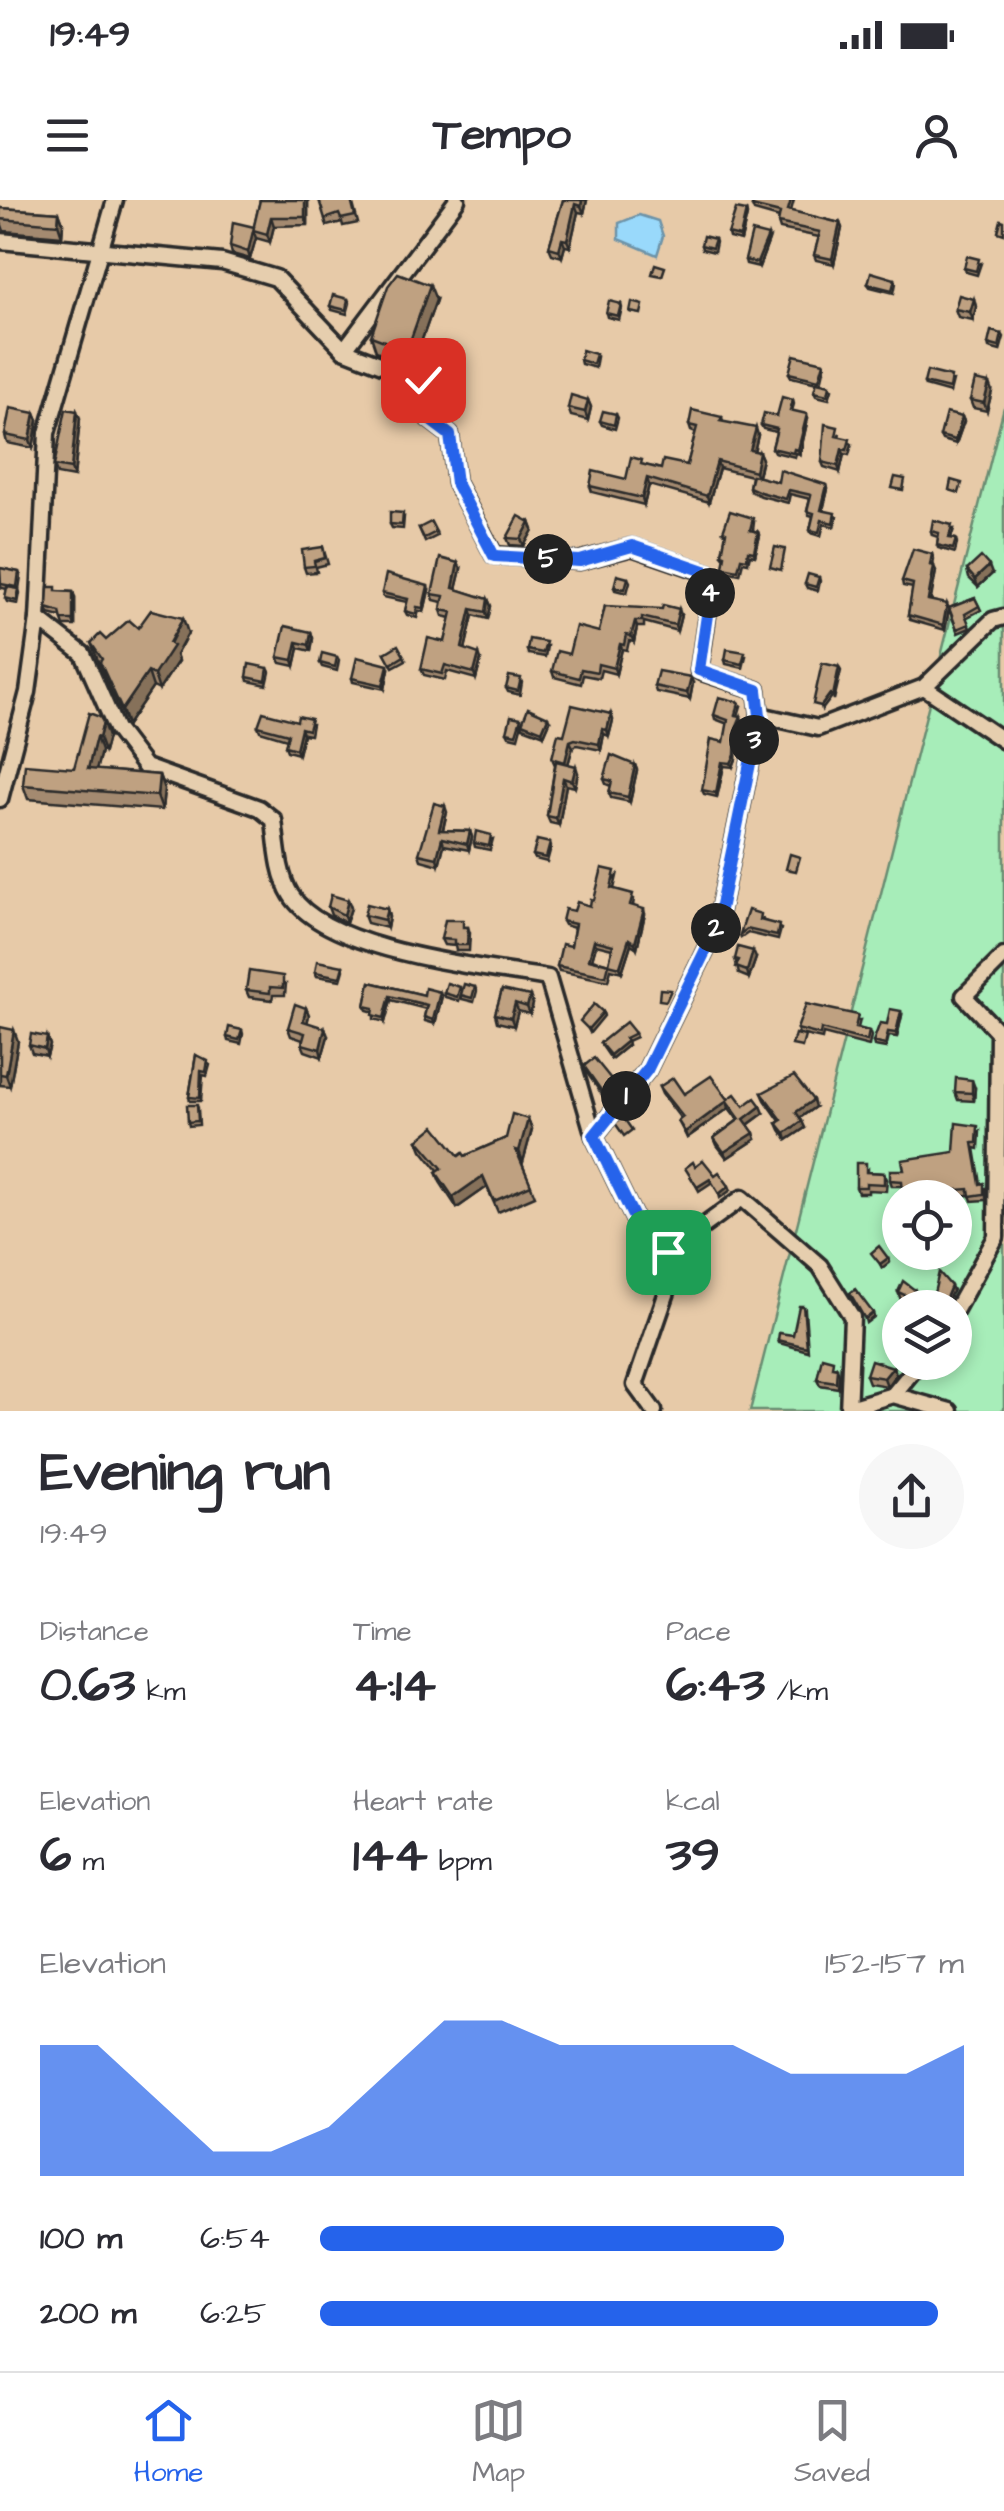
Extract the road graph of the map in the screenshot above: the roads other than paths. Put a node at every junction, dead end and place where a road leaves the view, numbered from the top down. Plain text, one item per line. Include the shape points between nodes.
1 (115, 200) edge
2 (457, 200) edge
3 (0, 242) edge
4 (101, 248) junction
5 (344, 350) junction
6 (1004, 617) edge
7 (38, 619) junction
8 (924, 688) junction
9 (760, 715) junction
10 (1004, 741) edge
11 (0, 799) edge
12 (1004, 956) edge
13 (594, 1136) junction
14 (1000, 1239) edge
15 (668, 1252) junction
16 (968, 1290) edge
17 (906, 1380) edge
18 (893, 1396) junction
19 (848, 1410) edge
20 (654, 1411) edge
21 (950, 1411) edge

1 - 4 street
2 - 5 street
3 - 4 street
4 - 5 street via 222,262 276,278
4 - 7 street via 47,433
5 - 9 street via 423,380 429,419 450,435 456,483 494,556 580,561 632,546 713,574 699,670 757,690
6 - 8 street via 993,620
7 - 11 street via 28,692
7 - 13 street via 83,654 116,729 145,767 258,808 274,820 290,893 309,916 382,948 548,978
8 - 9 street via 818,728
8 - 10 street
9 - 13 street via 716,929 647,1070
12 - 14 street via 964,996 998,1032
13 - 15 street via 636,1222
14 - 16 street
15 - 19 street via 742,1198 820,1266 852,1317
15 - 20 street via 668,1289 635,1385
17 - 18 street
18 - 19 street
18 - 21 street

